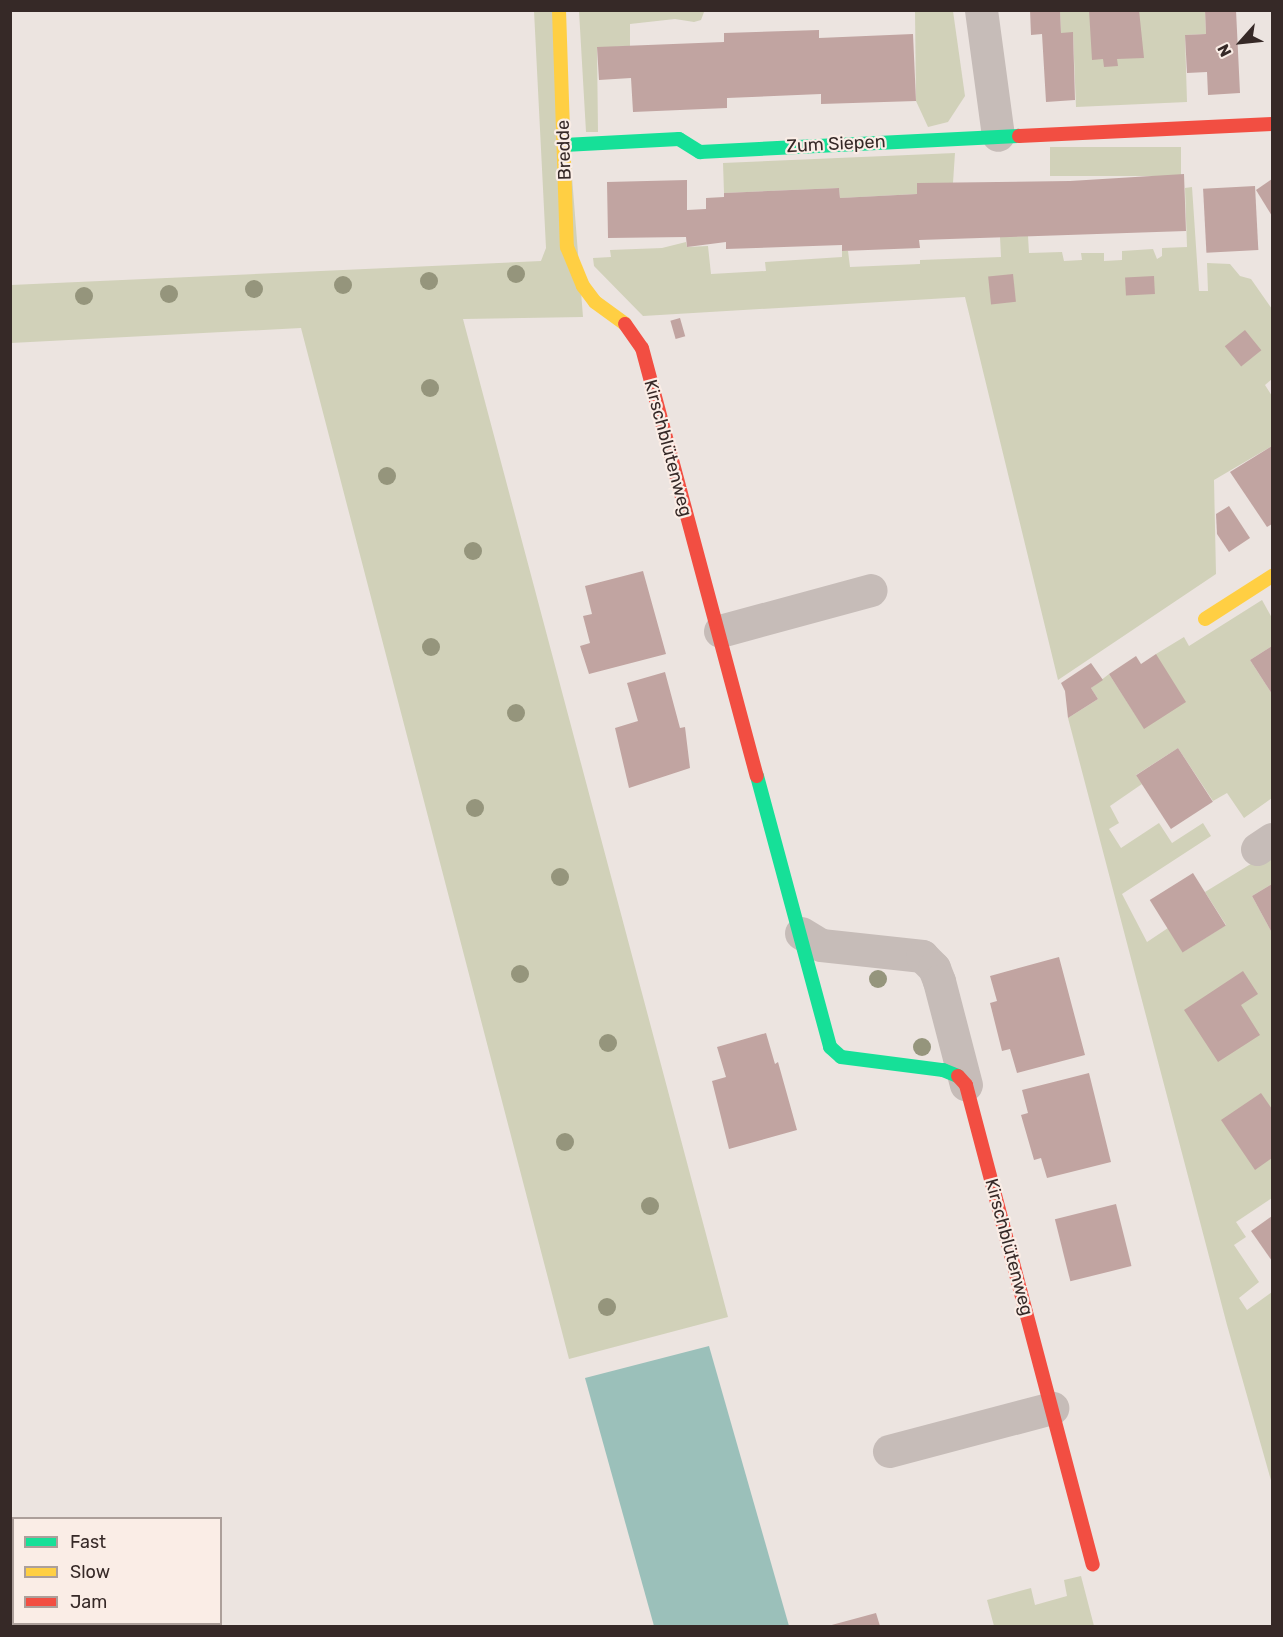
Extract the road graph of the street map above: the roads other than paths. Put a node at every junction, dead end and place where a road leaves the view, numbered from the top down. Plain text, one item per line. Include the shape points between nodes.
1 (559, 10) edge
2 (981, 10) edge
3 (1272, 124) edge
4 (998, 135) junction
5 (564, 145) junction
6 (583, 286) joint
7 (1272, 576) edge
8 (871, 590) dead end
9 (1205, 619) dead end
10 (720, 632) junction
11 (801, 933) junction
12 (966, 1085) junction
13 (1052, 1408) junction
14 (889, 1451) dead end
15 (1094, 1564) dead end

1 - 5 street, Bredde
2 - 4 street
3 - 4 street, Zum Siepen
4 - 5 street, Zum Siepen via 700,152 679,139
5 - 6 street, Bredde via 567,247
6 - 10 street, Kirschblütenweg via 595,302 620,317 642,348
7 - 9 street
8 - 10 street
10 - 11 street, Kirschblütenweg
11 - 12 street, Kirschblütenweg via 821,945 922,956 934,968 939,981
11 - 12 street, Kirschblütenweg via 833,1053 944,1070 957,1075
12 - 13 street, Kirschblütenweg
13 - 14 street
13 - 15 street, Kirschblütenweg

